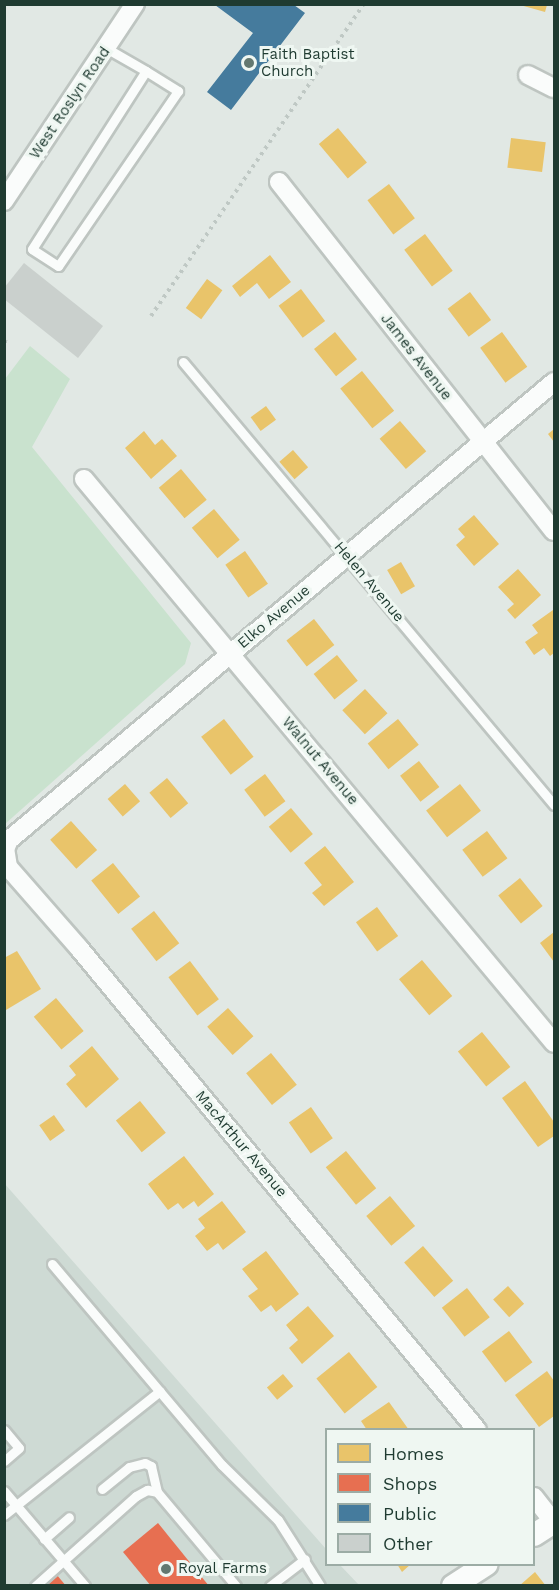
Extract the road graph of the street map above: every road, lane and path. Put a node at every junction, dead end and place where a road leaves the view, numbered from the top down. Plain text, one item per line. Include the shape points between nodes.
1 (135, 4) edge
2 (364, 4) edge
3 (106, 48) junction
4 (146, 71) junction
5 (528, 75) dead end
6 (555, 88) edge
7 (279, 182) dead end
8 (4, 201) edge
9 (151, 316) dead end
10 (4, 340) edge
11 (10, 344) dead end
12 (183, 362) dead end
13 (555, 382) edge
14 (484, 442) junction
15 (84, 479) dead end
16 (555, 531) edge
17 (347, 556) junction
18 (230, 653) junction
19 (555, 804) edge
20 (5, 858) edge
21 (555, 1043) edge
22 (52, 1264) dead end
23 (160, 1391) junction
24 (475, 1428) edge
25 (4, 1430) edge
26 (4, 1461) edge
27 (102, 1489) dead end
28 (4, 1491) edge
29 (157, 1492) junction
30 (535, 1498) edge
31 (16, 1505) junction
32 (4, 1515) edge
33 (69, 1517) dead end
34 (554, 1523) edge
35 (535, 1535) edge
36 (44, 1539) junction
37 (304, 1559) junction
38 (63, 1560) junction
39 (484, 1566) edge
40 (85, 1585) edge
41 (35, 1586) edge
42 (236, 1586) edge
43 (270, 1586) edge
44 (320, 1586) edge
45 (453, 1586) edge

1 - 3 street, West Roslyn Road
2 - 9 path
3 - 4 lane
3 - 8 street, West Roslyn Road
4 - 4 lane via 178,91 58,266 32,249
5 - 6 street
7 - 14 street, James Avenue
10 - 11 path
12 - 17 lane, Helen Avenue
13 - 14 street, Elko Avenue
14 - 16 street, James Avenue
14 - 17 street, Elko Avenue
15 - 18 street, Walnut Avenue
17 - 18 street, Elko Avenue
17 - 19 lane, Helen Avenue
18 - 20 street, Elko Avenue via 9,840
18 - 21 street, Walnut Avenue
20 - 24 street, MacArthur Avenue via 8,867
22 - 23 lane
23 - 31 lane
23 - 37 lane via 236,1481 278,1520
25 - 26 lane via 20,1448
27 - 29 lane via 129,1467 145,1462 151,1466
28 - 31 lane
29 - 38 lane via 147,1490 136,1496
29 - 42 lane
30 - 34 street
31 - 32 lane
31 - 36 lane
33 - 36 lane
34 - 35 street
36 - 38 lane
37 - 43 lane
37 - 44 lane
38 - 40 lane
38 - 41 lane
39 - 45 street

